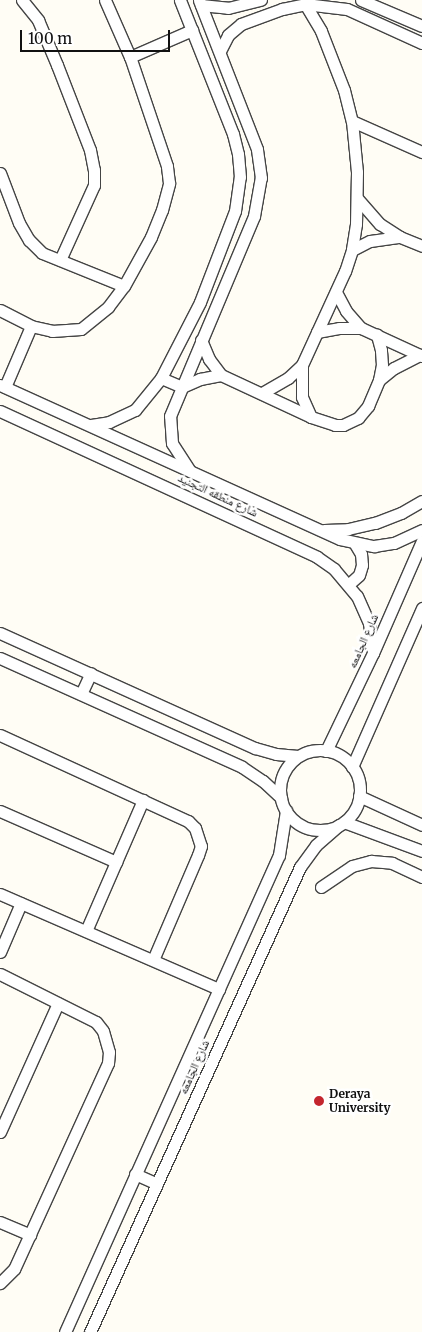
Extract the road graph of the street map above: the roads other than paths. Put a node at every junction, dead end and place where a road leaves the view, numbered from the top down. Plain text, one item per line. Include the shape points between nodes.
1 (22, 0) edge
2 (105, 0) edge
3 (180, 0) edge
4 (261, 0) edge
5 (361, 0) edge
6 (200, 2) edge
7 (306, 4) junction
8 (245, 6) junction
9 (249, 19) junction
10 (422, 26) edge
11 (192, 30) junction
12 (422, 43) edge
13 (220, 51) junction
14 (130, 57) junction
15 (231, 81) junction
16 (215, 87) junction
17 (352, 121) junction
18 (422, 152) edge
19 (0, 173) edge
20 (357, 198) junction
21 (400, 237) junction
22 (421, 244) edge
23 (352, 250) junction
24 (60, 260) junction
25 (124, 286) junction
26 (206, 286) junction
27 (336, 292) junction
28 (222, 293) junction
29 (0, 310) edge
30 (31, 326) junction
31 (360, 328) junction
32 (317, 332) junction
33 (377, 335) junction
34 (201, 340) junction
35 (421, 355) edge
36 (302, 364) junction
37 (221, 375) junction
38 (161, 378) junction
39 (379, 380) junction
40 (2, 386) edge
41 (182, 387) junction
42 (262, 392) junction
43 (0, 411) edge
44 (311, 417) junction
45 (91, 425) junction
46 (190, 471) junction
47 (422, 502) edge
48 (320, 530) junction
49 (422, 530) edge
50 (422, 541) edge
51 (355, 544) junction
52 (349, 584) junction
53 (422, 608) edge
54 (0, 632) edge
55 (373, 653) junction
56 (0, 658) edge
57 (91, 673) junction
58 (81, 694) junction
59 (0, 735) edge
60 (326, 751) junction
61 (298, 756) junction
62 (352, 767) junction
63 (359, 796) junction
64 (281, 798) junction
65 (143, 800) junction
66 (0, 811) edge
67 (286, 811) junction
68 (342, 823) junction
69 (422, 825) edge
70 (422, 851) edge
71 (116, 862) junction
72 (422, 877) edge
73 (321, 887) dead end
74 (0, 894) edge
75 (20, 903) junction
76 (86, 931) junction
77 (0, 952) edge
78 (153, 960) junction
79 (0, 974) edge
80 (219, 989) junction
81 (58, 1003) junction
82 (0, 1132) edge
83 (136, 1174) junction
84 (157, 1184) junction
85 (0, 1222) edge
86 (30, 1235) junction
87 (0, 1283) edge
88 (65, 1332) edge
89 (90, 1332) edge

1 - 24 street via 38,20 46,38 90,150 94,170 94,185
2 - 14 street
3 - 11 street
4 - 8 street
5 - 10 street
6 - 8 street via 219,8
6 - 13 street
7 - 9 street
7 - 12 street via 347,9
7 - 17 street via 334,60
8 - 9 street
9 - 13 street via 228,35
11 - 14 street
11 - 16 street
13 - 15 street
14 - 25 street via 167,166 169,182 151,237
15 - 16 street
15 - 28 street via 257,149 260,178 254,216
16 - 26 street via 234,134 240,177 235,211
17 - 18 street
17 - 20 street
19 - 24 street via 18,223 29,240 42,253
20 - 21 street via 371,216
20 - 23 street
21 - 22 street
21 - 23 street via 380,239
23 - 27 street
24 - 25 street
25 - 30 street via 108,307 81,329 52,331
26 - 28 street
26 - 38 street
27 - 31 street
27 - 32 street
28 - 34 street
29 - 30 street
30 - 40 street
31 - 32 street
31 - 33 street
32 - 36 street
33 - 35 street
33 - 39 street via 382,357
34 - 37 street
34 - 41 street
35 - 39 street via 394,368
36 - 42 street via 288,378
36 - 44 street via 302,397
37 - 41 street
37 - 42 street
38 - 41 street
38 - 45 street via 135,410 109,422
39 - 44 street via 364,412 351,422 335,425
40 - 45 street, شارع منطقه التجنيد
41 - 46 street via 170,416 170,430 172,443
42 - 44 street
43 - 52 street, شارع منطقه التجنيد via 317,556
45 - 46 street, شارع منطقه التجنيد
46 - 48 street, شارع منطقه التجنيد
47 - 48 street via 375,523 348,529
48 - 51 street, شارع منطقه التجنيد
49 - 51 street, شارع منطقه التجنيد via 394,543
50 - 55 street, شارع الجامعه
51 - 52 street via 362,564 358,575
52 - 55 street, شارع منطقه التجنيد via 358,596 369,624
53 - 62 street
54 - 57 street
55 - 60 street, شارع الجامعه
56 - 58 street
57 - 58 street
57 - 61 street via 260,750
58 - 64 street via 242,767
59 - 65 street
60 - 61 street
60 - 62 street via 341,756
61 - 64 street via 285,770
62 - 63 street via 358,781
63 - 68 street via 354,810
63 - 69 street
64 - 67 street
65 - 71 street
65 - 78 street via 188,821 196,828 201,846
66 - 71 street
67 - 68 street via 310,828 320,830
67 - 80 street, شارع الجامعه via 278,855
68 - 70 street
68 - 84 street, شارع الجامعه via 316,845 300,866
71 - 76 street
72 - 73 street via 392,863 372,861 352,866
74 - 75 street
75 - 76 street
75 - 77 street
76 - 78 street
78 - 80 street
79 - 81 street
80 - 83 street, شارع الجامعه
81 - 82 street
81 - 86 street via 87,1016 103,1031 108,1041 108,1063
83 - 84 street
83 - 88 street, شارع الجامعه
84 - 89 street, شارع الجامعه
85 - 86 street
86 - 87 street via 14,1269

